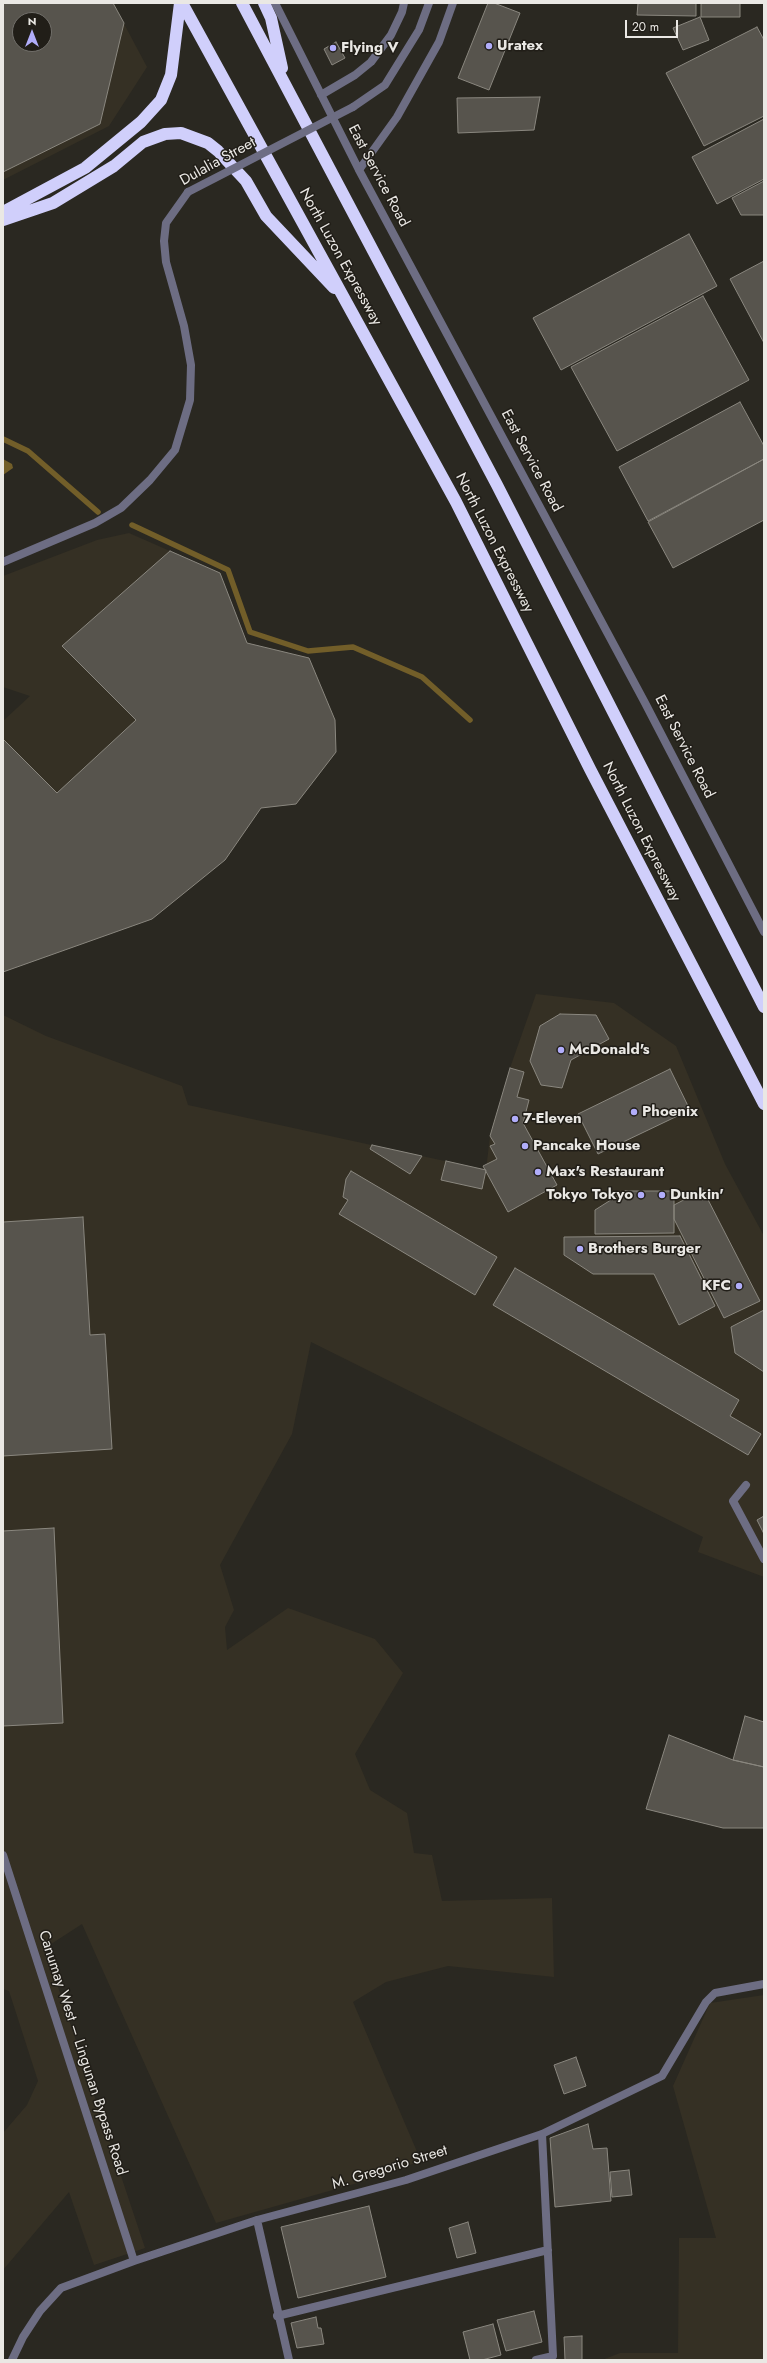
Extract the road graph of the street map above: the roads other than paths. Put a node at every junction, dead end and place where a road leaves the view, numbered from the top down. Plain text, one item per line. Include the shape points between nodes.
1 (181, 3) edge
2 (242, 3) edge
3 (264, 3) edge
4 (275, 3) edge
5 (404, 3) edge
6 (429, 3) edge
7 (453, 3) edge
8 (285, 81) junction
9 (322, 95) junction
10 (359, 170) junction
11 (3, 212) edge
12 (3, 220) edge
13 (345, 300) junction
14 (3, 562) edge
15 (764, 932) edge
16 (764, 1007) edge
17 (764, 1104) edge
18 (746, 1485) dead end
19 (764, 1559) edge
20 (3, 1854) edge
21 (764, 1984) edge
22 (542, 2134) junction
23 (257, 2220) junction
24 (548, 2250) junction
25 (134, 2261) junction
26 (277, 2316) junction
27 (12, 2360) edge
28 (289, 2360) edge
29 (536, 2360) edge

1 - 11 highway via 171,76 161,100 142,122 85,168
1 - 13 highway, North Luzon Expressway
2 - 8 highway, North Luzon Expressway
3 - 8 highway via 271,18
4 - 9 street, East Service Road
5 - 9 street via 392,35 371,62
6 - 14 street, Dulalia Street, bridge via 419,30 385,85 353,106 188,192 166,222 164,242 166,262 184,326 191,365 190,400 176,450 121,508 95,523
7 - 10 street via 439,42 397,118
8 - 16 highway, North Luzon Expressway via 498,485
9 - 10 street, East Service Road
10 - 15 street, East Service Road via 644,701
12 - 13 highway via 53,203 114,166 143,142 165,134 181,134 208,143 218,151 246,181 266,216
13 - 17 highway, North Luzon Expressway via 456,502 590,769
18 - 19 street via 733,1502
20 - 25 street, Canumay West – Lingunan Bypass Road
21 - 22 street, M. Gregorio Street via 715,1993 706,2002 662,2076
22 - 23 street, M. Gregorio Street via 406,2180
22 - 24 street
23 - 25 street, M. Gregorio Street
23 - 26 street
24 - 26 street
24 - 29 street via 553,2356
25 - 27 street, M. Gregorio Street via 61,2288 40,2310 22,2336
26 - 28 street

